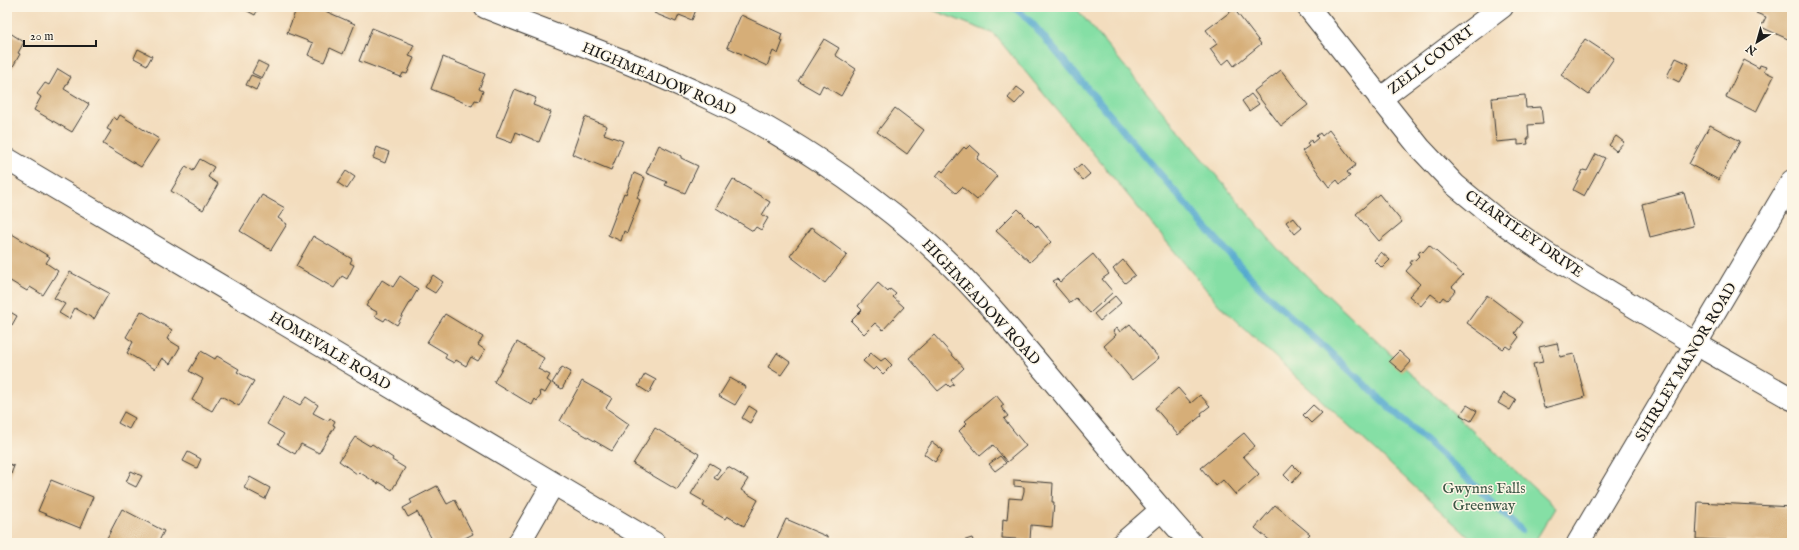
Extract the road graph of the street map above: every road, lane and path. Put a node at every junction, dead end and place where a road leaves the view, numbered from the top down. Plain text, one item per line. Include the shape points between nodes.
1 (485, 7) edge
2 (1308, 7) edge
3 (1502, 7) edge
4 (1380, 99) junction
5 (7, 159) edge
6 (1792, 180) edge
7 (1696, 344) junction
8 (1792, 399) edge
9 (553, 484) junction
10 (1161, 510) junction
11 (519, 543) edge
12 (654, 543) edge
13 (1123, 543) edge
14 (1191, 543) edge
15 (1578, 543) edge

1 - 10 street, HIGHMEADOW ROAD via 714,100 771,131 877,202 918,235 965,280 1012,331
2 - 4 street, CHARTLEY DRIVE
3 - 4 street, ZELL COURT
4 - 7 street, CHARTLEY DRIVE via 1420,148 1455,185 1494,217 1547,254
5 - 9 street, HOMEVALE ROAD
6 - 7 street, SHIRLEY MANOR ROAD
7 - 8 street, CHARTLEY DRIVE
7 - 15 street, SHIRLEY MANOR ROAD
9 - 11 street
9 - 12 street, HOMEVALE ROAD
10 - 13 street
10 - 14 street, HIGHMEADOW ROAD

